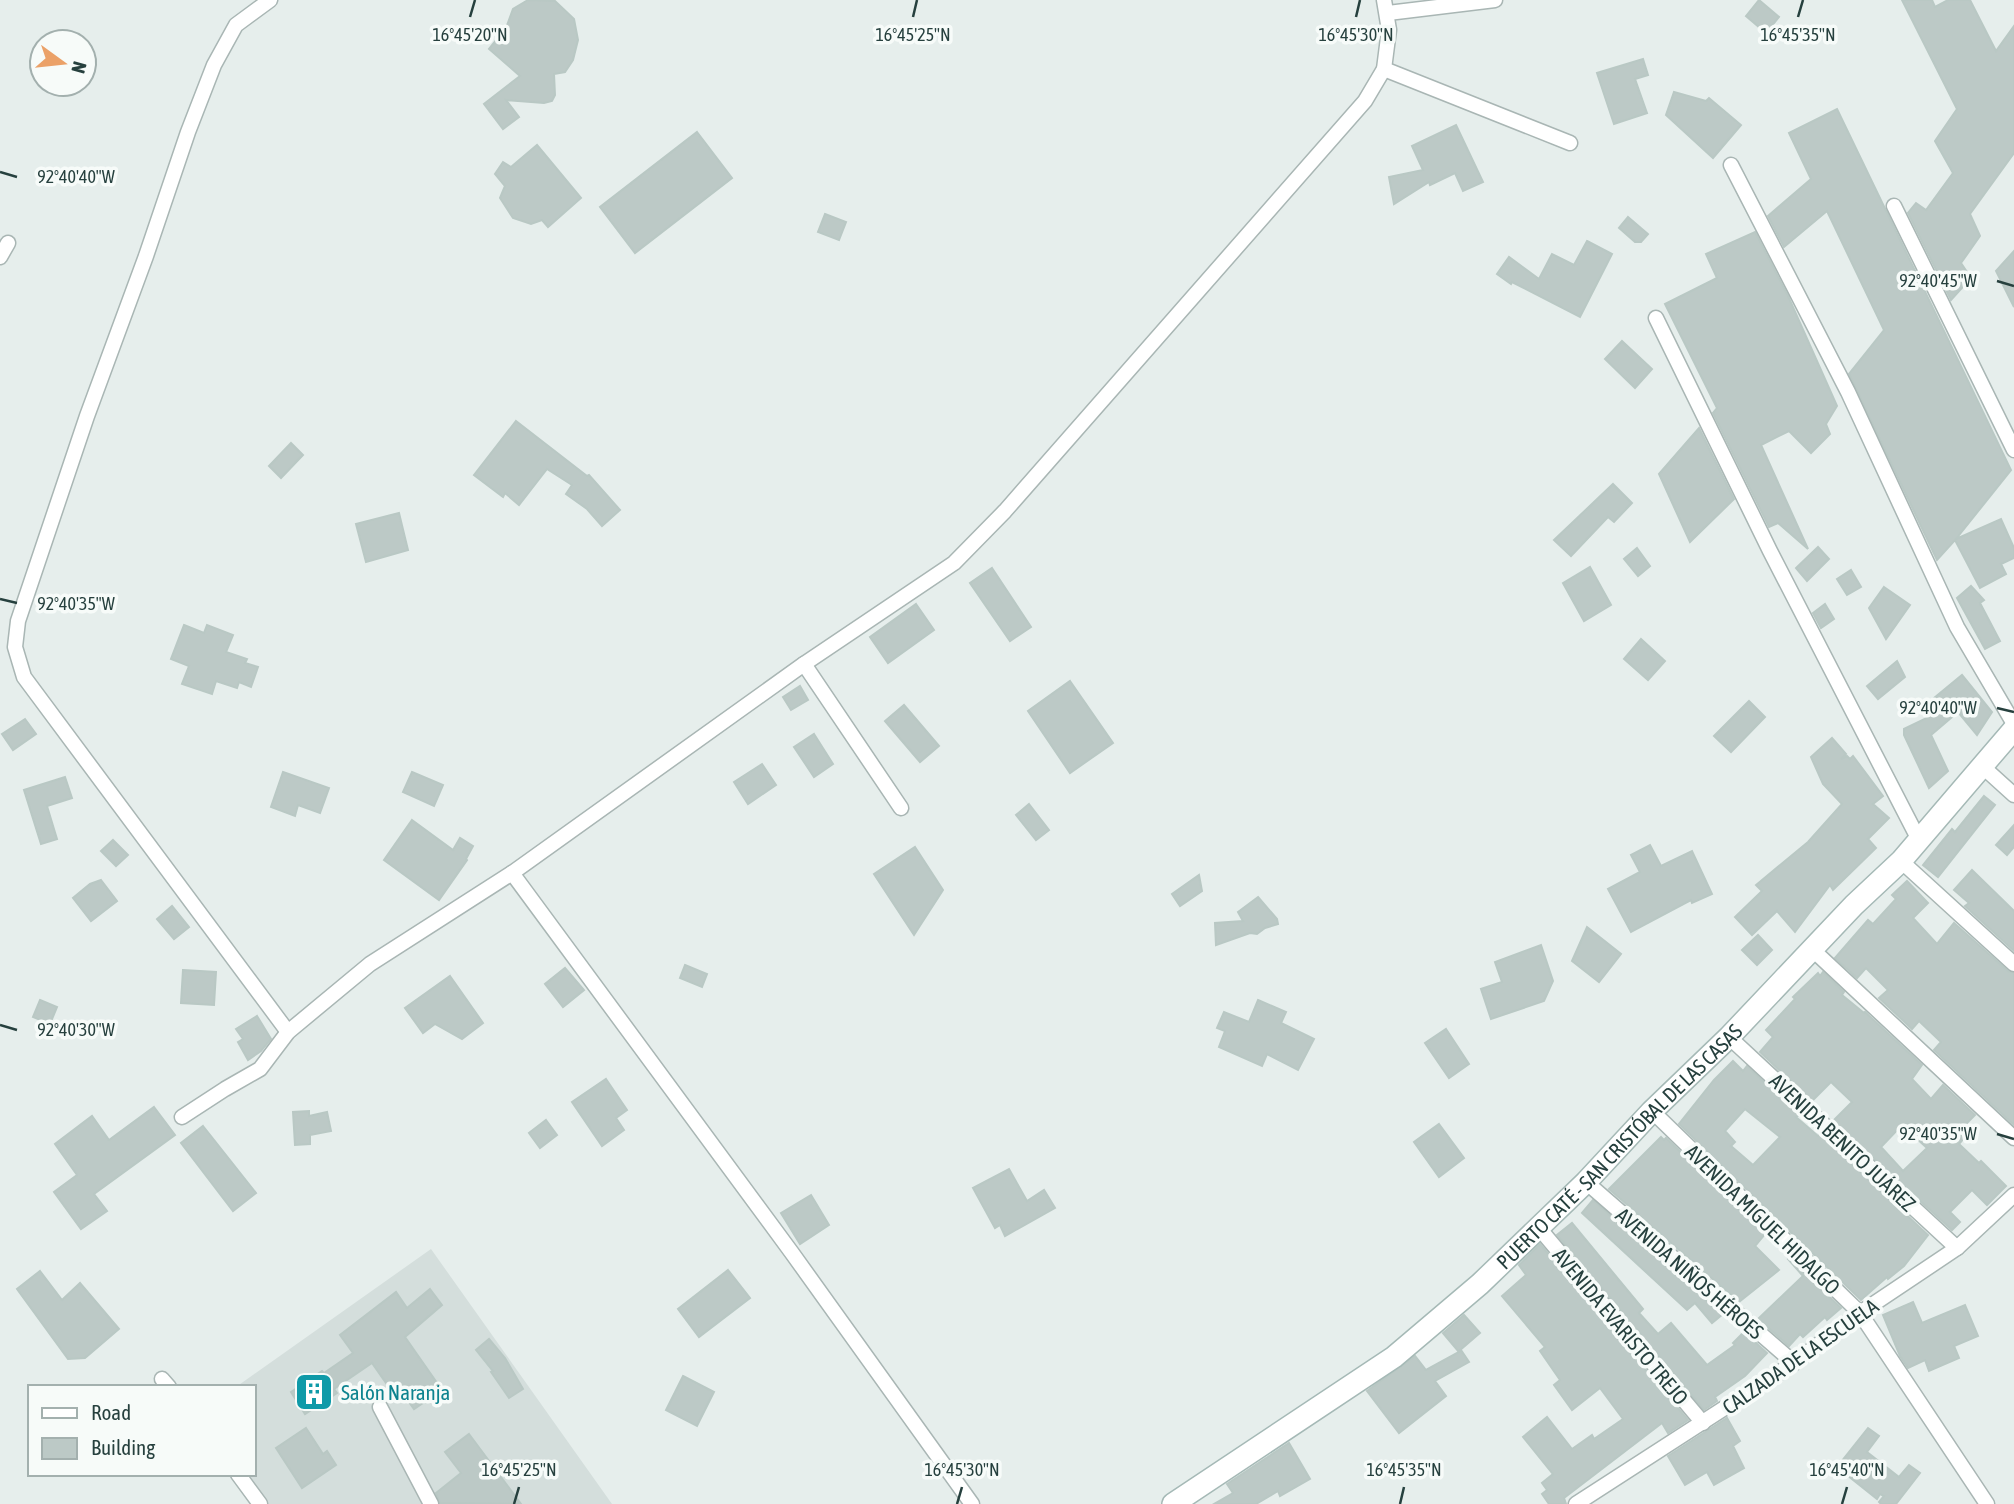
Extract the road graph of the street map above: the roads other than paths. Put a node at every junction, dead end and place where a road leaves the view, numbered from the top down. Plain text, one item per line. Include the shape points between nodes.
1 (270, 0) edge
2 (1495, 0) edge
3 (1386, 7) edge
4 (1384, 69) junction
5 (1570, 143) dead end
6 (1731, 165) dead end
7 (1894, 206) dead end
8 (8, 243) dead end
9 (0, 257) edge
10 (1656, 318) dead end
11 (2014, 450) edge
12 (804, 664) junction
13 (2014, 726) edge
14 (1982, 766) junction
15 (2014, 795) edge
16 (901, 808) dead end
17 (1919, 840) junction
18 (1901, 861) junction
19 (512, 873) junction
20 (1813, 950) junction
21 (2014, 964) edge
22 (288, 1032) junction
23 (1729, 1037) junction
24 (1652, 1111) junction
25 (182, 1117) dead end
26 (2014, 1138) edge
27 (1586, 1182) junction
28 (2014, 1195) edge
29 (1539, 1228) junction
30 (1957, 1248) junction
31 (1860, 1314) junction
32 (1794, 1363) junction
33 (380, 1408) dead end
34 (1703, 1423) junction
35 (240, 1476) edge
36 (260, 1504) edge
37 (431, 1504) edge
38 (972, 1504) edge
39 (1173, 1504) edge
40 (1576, 1504) edge
41 (1987, 1504) edge

1 - 22 street via 236,25 187,132 82,429 18,621 15,647 24,677
2 - 3 street
3 - 4 street via 1389,30
4 - 5 street
4 - 12 street via 1365,101 1005,511 954,563
6 - 13 street via 1848,392 1956,627
7 - 11 street
8 - 9 street
10 - 17 street
12 - 16 street
12 - 19 street
13 - 14 main road, PUERTO CATÉ - SAN CRISTÓBAL DE LAS CASAS
14 - 15 street
14 - 17 main road, PUERTO CATÉ - SAN CRISTÓBAL DE LAS CASAS
17 - 18 main road, PUERTO CATÉ - SAN CRISTÓBAL DE LAS CASAS
18 - 20 main road, PUERTO CATÉ - SAN CRISTÓBAL DE LAS CASAS
18 - 21 street
19 - 22 street via 370,964
19 - 38 street
20 - 23 main road, PUERTO CATÉ - SAN CRISTÓBAL DE LAS CASAS
20 - 26 street
22 - 25 street via 260,1069
23 - 24 main road, PUERTO CATÉ - SAN CRISTÓBAL DE LAS CASAS
23 - 30 street, AVENIDA BENITO JUÁREZ
24 - 27 main road, PUERTO CATÉ - SAN CRISTÓBAL DE LAS CASAS
24 - 31 street, AVENIDA MIGUEL HIDALGO
27 - 29 main road, PUERTO CATÉ - SAN CRISTÓBAL DE LAS CASAS
27 - 32 street, AVENIDA NIÑOS HÉROES
28 - 30 street, CALZADA DE LA ESCUELA
29 - 34 street, AVENIDA EVARISTO TREJO
29 - 39 main road, PUERTO CATÉ - SAN CRISTÓBAL DE LAS CASAS via 1394,1357
30 - 31 street, CALZADA DE LA ESCUELA
31 - 32 street, CALZADA DE LA ESCUELA
31 - 41 street, AVENIDA MIGUEL HIDALGO
32 - 34 street, CALZADA DE LA ESCUELA
33 - 37 street
34 - 40 street, CALZADA DE LA ESCUELA
35 - 36 street

